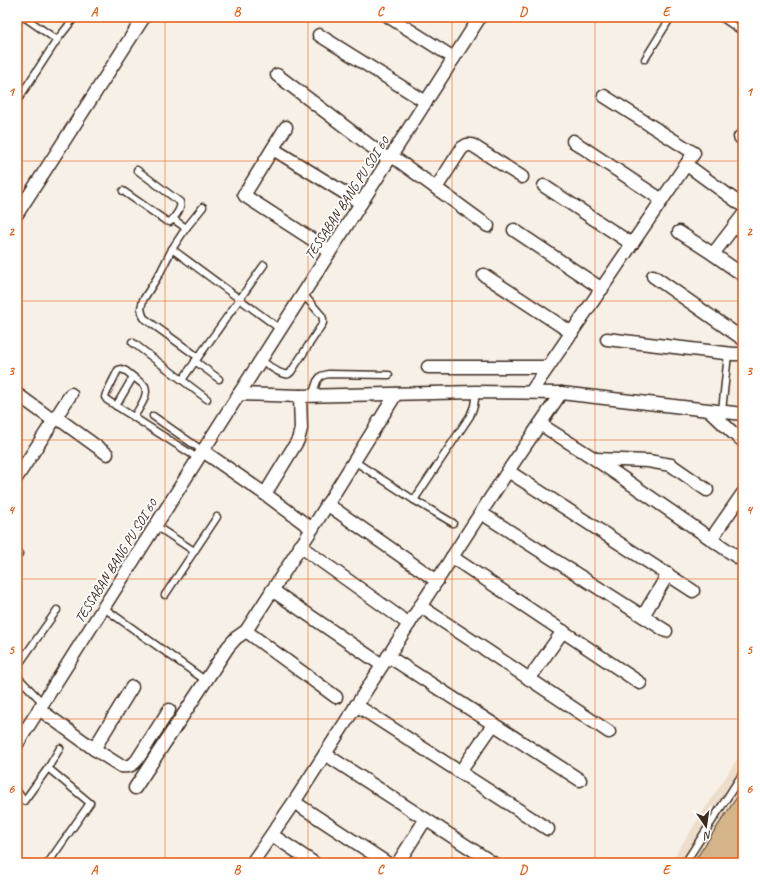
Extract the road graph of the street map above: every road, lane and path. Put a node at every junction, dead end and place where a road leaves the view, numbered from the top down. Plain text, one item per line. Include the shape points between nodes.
1 (21, 17) edge
2 (75, 17) edge
3 (144, 17) edge
4 (390, 17) edge
5 (480, 17) edge
6 (672, 17) edge
7 (721, 17) edge
8 (17, 18) edge
9 (743, 32) edge
10 (319, 35) dead end
11 (57, 40) junction
12 (454, 58) junction
13 (645, 58) dead end
14 (277, 75) dead end
15 (604, 96) dead end
16 (17, 101) edge
17 (426, 102) junction
18 (286, 127) dead end
19 (573, 141) dead end
20 (273, 149) junction
21 (391, 158) junction
22 (687, 165) junction
23 (137, 170) dead end
24 (522, 177) dead end
25 (544, 186) dead end
26 (436, 188) junction
27 (123, 191) dead end
28 (662, 200) junction
29 (361, 203) junction
30 (743, 206) edge
31 (203, 207) dead end
32 (17, 214) edge
33 (743, 215) edge
34 (173, 219) junction
35 (488, 226) dead end
36 (186, 228) junction
37 (514, 230) dead end
38 (679, 232) dead end
39 (632, 244) junction
40 (172, 249) junction
41 (330, 251) junction
42 (713, 254) junction
43 (264, 265) dead end
44 (484, 275) dead end
45 (743, 275) edge
46 (653, 276) dead end
47 (602, 289) junction
48 (303, 294) junction
49 (240, 299) junction
50 (280, 330) junction
51 (572, 333) junction
52 (607, 340) dead end
53 (743, 340) edge
54 (132, 342) dead end
55 (728, 354) junction
56 (743, 354) edge
57 (197, 359) junction
58 (261, 360) junction
59 (548, 367) junction
60 (428, 368) dead end
61 (389, 375) dead end
62 (133, 377) junction
63 (219, 379) dead end
64 (182, 380) junction
65 (476, 392) junction
66 (531, 392) junction
67 (561, 393) junction
68 (17, 394) edge
69 (71, 394) dead end
70 (239, 394) junction
71 (396, 394) junction
72 (306, 396) junction
73 (207, 399) dead end
74 (116, 406) junction
75 (716, 411) junction
76 (743, 414) edge
77 (153, 416) dead end
78 (134, 417) junction
79 (55, 419) junction
80 (540, 424) junction
81 (743, 441) edge
82 (107, 454) dead end
83 (201, 455) junction
84 (595, 459) junction
85 (354, 461) junction
86 (508, 471) junction
87 (17, 478) edge
88 (707, 490) dead end
89 (743, 493) edge
90 (265, 494) junction
91 (414, 500) junction
92 (327, 504) junction
93 (481, 512) junction
94 (217, 517) dead end
95 (453, 523) dead end
96 (156, 526) junction
97 (312, 529) junction
98 (712, 538) junction
99 (300, 546) junction
100 (194, 551) junction
101 (452, 557) junction
102 (743, 561) edge
103 (668, 574) junction
104 (437, 581) junction
105 (272, 590) junction
106 (694, 591) dead end
107 (165, 595) dead end
108 (420, 606) junction
109 (104, 608) junction
110 (57, 610) dead end
111 (643, 616) junction
112 (409, 624) junction
113 (246, 631) junction
114 (563, 631) junction
115 (666, 631) dead end
116 (385, 661) junction
117 (17, 667) edge
118 (17, 676) edge
119 (202, 678) dead end
120 (529, 678) junction
121 (640, 682) dead end
122 (132, 687) dead end
123 (336, 696) dead end
124 (356, 705) junction
125 (41, 706) junction
126 (169, 710) dead end
127 (493, 725) junction
128 (609, 732) dead end
129 (19, 736) edge
130 (60, 748) dead end
131 (94, 749) junction
132 (325, 754) junction
133 (48, 768) junction
134 (460, 772) junction
135 (743, 773) edge
136 (580, 780) dead end
137 (135, 788) dead end
138 (17, 791) edge
139 (294, 802) junction
140 (426, 820) junction
141 (548, 829) dead end
142 (272, 835) junction
143 (48, 863) edge
144 (252, 863) edge
145 (314, 863) edge
146 (387, 863) edge
147 (398, 863) edge
148 (493, 863) edge
149 (685, 863) edge

1 - 8 lane
1 - 11 lane
2 - 11 lane
3 - 32 street
4 - 12 street
5 - 12 street, TESSABAN BANG PU SOI 60
6 - 13 lane
7 - 9 lane
10 - 17 street
11 - 16 lane
12 - 17 street, TESSABAN BANG PU SOI 60
14 - 21 street
15 - 22 street via 694,154
17 - 21 street, TESSABAN BANG PU SOI 60
18 - 20 street
19 - 28 street
20 - 29 street
20 - 41 street via 244,196
21 - 26 street
21 - 29 street, TESSABAN BANG PU SOI 60
22 - 28 street
22 - 30 street
23 - 34 lane via 180,202
24 - 26 street via 472,145 467,145 462,148
25 - 39 street
26 - 35 street
27 - 34 lane via 166,222
28 - 39 street
29 - 41 street, TESSABAN BANG PU SOI 60
31 - 36 lane
33 - 42 street
34 - 36 lane
36 - 40 lane
37 - 47 street
38 - 42 street
39 - 47 street
40 - 49 lane
40 - 57 lane via 143,300 142,313 144,318
41 - 48 street, TESSABAN BANG PU SOI 60
42 - 45 street
43 - 49 lane
44 - 51 street
46 - 53 street
47 - 51 street
48 - 50 street, TESSABAN BANG PU SOI 60
48 - 58 lane via 322,316 323,323 287,375
49 - 50 lane
49 - 57 lane
50 - 58 street, TESSABAN BANG PU SOI 60
51 - 59 street
52 - 55 street
54 - 64 lane
55 - 56 street
55 - 75 lane
57 - 63 lane
57 - 64 lane
58 - 70 street, TESSABAN BANG PU SOI 60
59 - 60 street
59 - 66 street
61 - 72 lane via 328,374 321,376
62 - 74 lane
62 - 74 lane via 121,369 116,373 105,397
62 - 78 lane via 145,386 147,391
64 - 73 lane
65 - 66 street
65 - 71 street
65 - 91 lane via 470,416
66 - 67 street
67 - 75 street
67 - 80 street
68 - 79 street
69 - 79 street
70 - 72 street
70 - 83 street, TESSABAN BANG PU SOI 60
71 - 72 street
71 - 85 street
72 - 90 street via 298,440
74 - 78 lane
75 - 76 street
75 - 81 street via 733,433
77 - 83 lane
78 - 83 lane
79 - 82 street
79 - 87 street
80 - 84 street
80 - 86 street
83 - 90 street
83 - 96 street, TESSABAN BANG PU SOI 60
84 - 88 street via 671,464
84 - 98 street
85 - 91 lane
85 - 92 street
86 - 93 street
86 - 103 street
89 - 98 street
90 - 97 street
91 - 95 lane
92 - 97 street
92 - 104 street
93 - 101 street
93 - 111 street
94 - 100 lane
96 - 100 lane
96 - 109 street, TESSABAN BANG PU SOI 60
97 - 99 street
98 - 102 street
99 - 105 street
99 - 112 street
100 - 107 lane
101 - 104 street
101 - 114 street
103 - 106 street
103 - 111 street
104 - 108 street
105 - 113 street
105 - 116 street
108 - 112 street
108 - 120 street
109 - 119 lane
109 - 125 street, TESSABAN BANG PU SOI 60
110 - 117 lane
111 - 115 street
112 - 116 street
113 - 123 street
113 - 137 street via 228,647
114 - 120 street
114 - 121 street
116 - 124 street
116 - 127 street
118 - 125 lane
120 - 128 street
122 - 131 street
124 - 132 street
124 - 134 street
125 - 129 street, TESSABAN BANG PU SOI 60
125 - 131 street
126 - 131 street via 133,765 121,766
127 - 134 street
127 - 136 street
130 - 133 lane
132 - 139 street
132 - 140 street
133 - 138 lane via 24,801
133 - 143 lane via 90,803
134 - 141 street
135 - 149 lane
139 - 142 street
139 - 146 street
140 - 147 street
140 - 148 street
142 - 144 street
142 - 145 street

